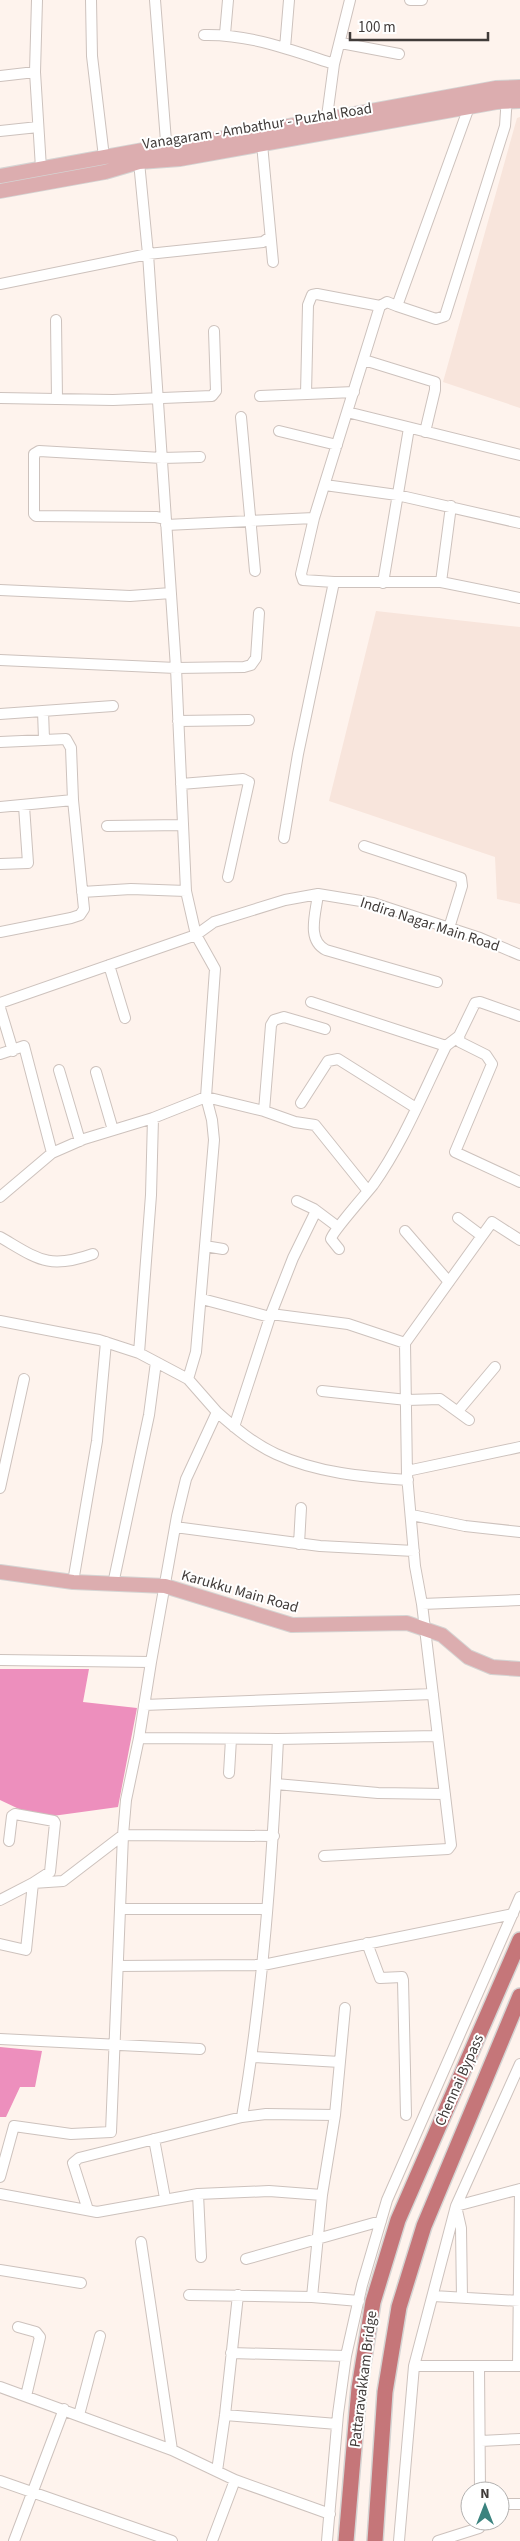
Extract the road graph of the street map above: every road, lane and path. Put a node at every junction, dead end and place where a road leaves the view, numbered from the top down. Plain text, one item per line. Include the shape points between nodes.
1 (37, 0) edge
2 (91, 0) edge
3 (155, 0) edge
4 (228, 0) edge
5 (289, 0) edge
6 (350, 0) edge
7 (410, 0) edge
8 (422, 0) edge
9 (225, 34) junction
10 (204, 35) dead end
11 (341, 43) junction
12 (285, 48) junction
13 (399, 54) dead end
14 (334, 64) junction
15 (35, 72) junction
16 (0, 76) edge
17 (513, 94) edge
18 (469, 107) junction
19 (326, 125) junction
20 (38, 127) junction
21 (0, 131) edge
22 (262, 144) junction
23 (163, 152) junction
24 (104, 157) junction
25 (139, 162) junction
26 (41, 168) junction
27 (0, 176) edge
28 (0, 191) edge
29 (270, 237) junction
30 (148, 254) junction
31 (273, 262) dead end
32 (0, 284) edge
33 (380, 306) junction
34 (397, 306) junction
35 (56, 320) dead end
36 (214, 331) dead end
37 (364, 360) junction
38 (354, 392) junction
39 (306, 394) junction
40 (260, 396) dead end
41 (0, 398) edge
42 (57, 399) junction
43 (158, 399) junction
44 (347, 412) junction
45 (241, 417) dead end
46 (409, 428) junction
47 (279, 430) dead end
48 (425, 432) junction
49 (337, 445) junction
50 (520, 455) edge
51 (200, 457) dead end
52 (162, 458) junction
53 (325, 485) junction
54 (397, 496) junction
55 (451, 506) junction
56 (314, 518) junction
57 (252, 520) junction
58 (166, 522) junction
59 (520, 523) edge
60 (255, 571) dead end
61 (334, 582) junction
62 (441, 582) junction
63 (383, 583) junction
64 (0, 590) edge
65 (171, 593) junction
66 (520, 598) edge
67 (259, 614) dead end
68 (0, 660) edge
69 (176, 668) junction
70 (113, 706) dead end
71 (43, 711) junction
72 (0, 714) edge
73 (249, 720) dead end
74 (178, 721) junction
75 (44, 739) junction
76 (0, 742) edge
77 (181, 784) junction
78 (73, 800) junction
79 (24, 806) junction
80 (0, 807) edge
81 (183, 825) junction
82 (107, 826) dead end
83 (284, 838) dead end
84 (364, 846) dead end
85 (0, 864) edge
86 (228, 876) dead end
87 (186, 891) junction
88 (82, 892) junction
89 (318, 894) junction
90 (449, 928) junction
91 (0, 932) edge
92 (196, 935) junction
93 (520, 954) edge
94 (109, 965) junction
95 (437, 982) dead end
96 (310, 1002) dead end
97 (0, 1003) edge
98 (0, 1008) edge
99 (520, 1016) edge
100 (126, 1018) dead end
101 (325, 1028) dead end
102 (459, 1036) junction
103 (446, 1046) junction
104 (13, 1051) junction
105 (0, 1054) edge
106 (59, 1070) dead end
107 (96, 1072) dead end
108 (206, 1097) junction
109 (301, 1104) dead end
110 (416, 1108) junction
111 (264, 1111) junction
112 (153, 1118) junction
113 (113, 1130) junction
114 (80, 1141) junction
115 (52, 1153) junction
116 (520, 1182) edge
117 (368, 1191) junction
118 (0, 1197) edge
119 (297, 1201) dead end
120 (316, 1212) junction
121 (458, 1218) dead end
122 (338, 1227) junction
123 (405, 1231) dead end
124 (482, 1236) junction
125 (0, 1237) edge
126 (520, 1240) edge
127 (206, 1246) junction
128 (223, 1249) dead end
129 (339, 1249) dead end
130 (93, 1254) dead end
131 (449, 1282) junction
132 (202, 1299) junction
133 (270, 1316) junction
134 (0, 1321) edge
135 (106, 1342) junction
136 (405, 1343) junction
137 (139, 1353) junction
138 (156, 1362) junction
139 (495, 1367) dead end
140 (24, 1379) dead end
141 (188, 1380) junction
142 (322, 1391) dead end
143 (407, 1400) junction
144 (216, 1412) junction
145 (458, 1412) junction
146 (469, 1420) dead end
147 (234, 1426) junction
148 (520, 1447) edge
149 (408, 1475) junction
150 (0, 1488) edge
151 (301, 1508) dead end
152 (412, 1516) junction
153 (175, 1527) junction
154 (520, 1532) edge
155 (299, 1544) junction
156 (414, 1551) junction
157 (0, 1572) edge
158 (73, 1582) junction
159 (113, 1584) junction
160 (164, 1586) junction
161 (520, 1600) edge
162 (422, 1604) junction
163 (425, 1629) junction
164 (0, 1660) edge
165 (151, 1662) junction
166 (520, 1669) edge
167 (433, 1694) junction
168 (144, 1705) junction
169 (437, 1736) junction
170 (139, 1738) junction
171 (231, 1739) junction
172 (278, 1739) junction
173 (229, 1773) dead end
174 (276, 1784) junction
175 (445, 1794) junction
176 (123, 1836) junction
177 (274, 1836) junction
178 (9, 1842) dead end
179 (324, 1856) dead end
180 (34, 1883) junction
181 (520, 1897) edge
182 (0, 1900) edge
183 (120, 1909) junction
184 (267, 1909) junction
185 (513, 1914) junction
186 (520, 1940) edge
187 (0, 1944) edge
188 (367, 1944) junction
189 (263, 1965) junction
190 (118, 1966) junction
191 (520, 1996) edge
192 (345, 2008) dead end
193 (0, 2039) edge
194 (115, 2044) junction
195 (200, 2049) dead end
196 (252, 2057) junction
197 (340, 2062) junction
198 (520, 2064) edge
199 (335, 2115) junction
200 (406, 2115) dead end
201 (242, 2117) junction
202 (154, 2139) junction
203 (0, 2177) edge
204 (520, 2189) edge
205 (0, 2194) edge
206 (198, 2194) junction
207 (322, 2195) junction
208 (165, 2198) junction
209 (456, 2206) junction
210 (88, 2210) junction
211 (398, 2220) joint
212 (381, 2221) junction
213 (424, 2226) joint
214 (318, 2238) junction
215 (141, 2242) dead end
216 (201, 2257) dead end
217 (246, 2259) dead end
218 (0, 2270) edge
219 (80, 2283) dead end
220 (189, 2295) dead end
221 (238, 2296) junction
222 (432, 2296) junction
223 (312, 2297) junction
224 (462, 2298) junction
225 (359, 2301) junction
226 (519, 2301) edge
227 (18, 2327) dead end
228 (100, 2336) dead end
229 (231, 2353) junction
230 (346, 2356) junction
231 (414, 2366) junction
232 (479, 2366) junction
233 (519, 2366) edge
234 (0, 2387) edge
235 (26, 2396) junction
236 (64, 2409) junction
237 (79, 2415) junction
238 (225, 2415) junction
239 (337, 2424) junction
240 (520, 2440) edge
241 (481, 2441) junction
242 (172, 2450) junction
243 (217, 2471) junction
244 (235, 2480) junction
245 (0, 2481) edge
246 (480, 2481) edge
247 (32, 2491) junction
248 (330, 2514) junction
249 (470, 2531) edge
250 (14, 2541) edge
251 (172, 2541) edge
252 (212, 2541) edge
253 (328, 2541) edge
254 (346, 2541) edge
255 (375, 2541) edge
256 (399, 2541) edge
257 (438, 2541) edge

1 - 15 street
2 - 24 street via 92,56
3 - 23 street
4 - 9 street
5 - 12 street
6 - 11 street
7 - 8 street
9 - 10 street
9 - 12 street
11 - 13 street
11 - 14 street
12 - 14 street
14 - 19 street
15 - 16 street
15 - 20 street
17 - 18 main road, Vanagaram - Ambathur - Puzhal Road
17 - 19 main road, Vanagaram - Ambathur - Puzhal Road
17 - 34 street via 448,312 436,319
18 - 19 main road, Vanagaram - Ambathur - Puzhal Road
18 - 34 street
19 - 22 main road, Vanagaram - Ambathur - Puzhal Road
19 - 23 main road, Vanagaram - Ambathur - Puzhal Road
20 - 21 street
20 - 26 street
22 - 23 main road, Vanagaram - Ambathur - Puzhal Road
22 - 29 street
23 - 24 main road
23 - 25 main road, Vanagaram - Ambathur - Puzhal Road
24 - 26 main road
25 - 28 main road, Vanagaram - Ambathur - Puzhal Road via 105,172
25 - 30 street
26 - 27 main road
29 - 30 street via 263,242
29 - 31 street
30 - 32 street
30 - 43 street
33 - 34 street via 386,302
33 - 37 street
33 - 39 street via 312,295 308,305
35 - 42 street
36 - 43 street via 214,395
37 - 38 street
37 - 48 street via 435,382
38 - 39 street
38 - 44 street
39 - 40 street
41 - 42 street
42 - 43 street
43 - 52 street
44 - 46 street
44 - 49 street
45 - 57 street
46 - 48 street
46 - 54 street
47 - 49 street
48 - 50 street
49 - 53 street
51 - 52 street
52 - 58 street
52 - 58 street via 35,451 34,514 41,517 156,517
53 - 54 street
53 - 56 street
54 - 55 street
54 - 63 street
55 - 59 street
55 - 62 street
56 - 57 street
56 - 61 street via 301,574 303,580 310,582
57 - 58 street
57 - 60 street
58 - 65 street
61 - 63 street
61 - 83 street
62 - 63 street
62 - 66 street
64 - 65 street via 130,596
65 - 69 street
67 - 69 street via 256,658 251,665
68 - 69 street
69 - 74 street
70 - 71 street
71 - 72 street
71 - 75 street
73 - 74 street
74 - 77 street
75 - 76 street
75 - 78 street via 66,738 68,742
77 - 81 street
77 - 86 street via 243,779 249,782
78 - 79 street
78 - 88 street
79 - 80 street
79 - 85 street via 28,863
81 - 82 street
81 - 87 street
84 - 90 street via 461,878 462,886
87 - 88 street via 131,889
87 - 92 street
88 - 91 street via 84,908 80,915
89 - 90 street, Indira Nagar Main Road via 373,903
89 - 92 street, Indira Nagar Main Road via 285,900 214,922
89 - 95 street via 313,936 318,946
90 - 93 street, Indira Nagar Main Road
92 - 94 street, Indira Nagar Main Road
92 - 108 street via 215,969
94 - 97 street, Indira Nagar Main Road
94 - 100 street
96 - 103 street
98 - 104 street
99 - 102 street via 477,1002
101 - 111 street via 284,1017 274,1020
102 - 103 street
102 - 116 street via 460,1042 486,1055 492,1064 455,1152
103 - 110 street
104 - 105 street
104 - 115 street via 24,1046
106 - 114 street
107 - 113 street
108 - 111 street
108 - 112 street
108 - 127 street via 214,1140
109 - 110 street via 328,1061 338,1059
110 - 117 street via 386,1166
111 - 117 street via 292,1122 315,1125
112 - 113 street
112 - 137 street via 151,1195
113 - 114 street
114 - 115 street
115 - 118 street
117 - 122 street
119 - 120 street
120 - 122 street
120 - 133 street
121 - 124 street
122 - 129 street via 332,1239
123 - 131 street
124 - 126 street via 492,1222
124 - 131 street
125 - 130 street via 49,1262 70,1262
127 - 128 street
127 - 132 street
131 - 136 street
132 - 133 street
132 - 141 street via 196,1352
133 - 136 street via 348,1324
133 - 147 street
134 - 135 street
135 - 137 street
135 - 158 street via 97,1441
136 - 143 street
137 - 138 street
138 - 141 street
138 - 159 street via 150,1415
139 - 145 street
140 - 150 street
141 - 144 street
142 - 143 street
143 - 145 street via 440,1399
143 - 149 street
144 - 147 street
144 - 153 street via 186,1479
145 - 146 street
147 - 149 street via 276,1454 301,1463 362,1476
148 - 149 street
149 - 152 street
151 - 155 street
152 - 154 street
152 - 156 street
153 - 155 street
153 - 160 street
155 - 156 street
156 - 162 street
157 - 158 main road, Karukku Main Road
158 - 159 main road, Karukku Main Road
159 - 160 main road, Karukku Main Road
160 - 163 main road, Karukku Main Road via 292,1625 407,1623
160 - 165 street
161 - 162 street
162 - 163 street
163 - 166 main road, Karukku Main Road via 442,1635 468,1657 492,1667
163 - 167 street
164 - 165 street
165 - 168 street
167 - 168 street
167 - 169 street
168 - 170 street
169 - 172 street
169 - 175 street
170 - 171 street
170 - 176 street via 126,1800
171 - 172 street
171 - 173 street
172 - 174 street
174 - 175 street via 378,1793
174 - 177 street
175 - 179 street via 451,1845 448,1849
176 - 177 street
176 - 180 street via 63,1881
176 - 183 street
177 - 184 street
178 - 180 street via 12,1816 15,1814 54,1821 50,1872
180 - 182 street
180 - 187 street via 26,1950
181 - 185 street
183 - 184 street
183 - 190 street
184 - 189 street
185 - 188 street
185 - 212 street via 387,2200
186 - 211 highway, Chennai Bypass
188 - 189 street
188 - 200 street via 380,1978 403,1980
189 - 190 street
189 - 196 street
190 - 194 street
191 - 213 highway, Chennai Bypass
192 - 197 street
193 - 194 street
194 - 195 street
194 - 203 street via 111,2132 70,2134 14,2126
196 - 197 street
196 - 201 street
197 - 199 street
198 - 209 street
199 - 201 street
199 - 207 street
201 - 202 street
202 - 208 street
202 - 210 street via 79,2158 73,2163
204 - 209 street
204 - 226 street
205 - 210 street
206 - 207 street via 269,2192
206 - 208 street
206 - 216 street
207 - 214 street
208 - 210 street via 112,2211
209 - 222 street
209 - 224 street via 461,2228
211 - 254 highway, Pattaravakkam Bridge via 371,2311 359,2388
212 - 214 street
212 - 225 street
213 - 255 highway, Pattaravakkam Bridge via 399,2307 387,2383
214 - 217 street
214 - 223 street
215 - 242 street
218 - 219 street
220 - 221 street
221 - 223 street
221 - 229 street
222 - 224 street
222 - 231 street
223 - 225 street
224 - 226 street
225 - 230 street
226 - 233 street
227 - 235 street via 36,2332 40,2337
228 - 237 street
229 - 230 street
229 - 238 street
230 - 239 street
231 - 232 street
231 - 256 street
232 - 233 street
232 - 241 street
234 - 235 street
235 - 236 street
236 - 237 street
236 - 247 street
237 - 242 street
238 - 239 street
238 - 243 street
239 - 248 street
240 - 241 street
241 - 246 street
242 - 243 street
243 - 244 street
244 - 248 street
244 - 252 street
245 - 247 street
247 - 250 street
247 - 251 street
248 - 253 street
249 - 257 street

